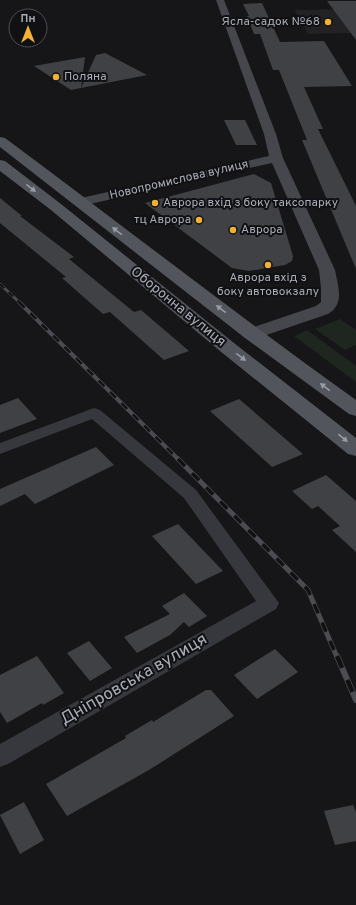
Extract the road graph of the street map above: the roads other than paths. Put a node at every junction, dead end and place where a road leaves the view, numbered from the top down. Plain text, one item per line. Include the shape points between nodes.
1 (220, 0) edge
2 (0, 141) edge
3 (276, 158) junction
4 (0, 164) edge
5 (81, 202) junction
6 (252, 334) junction
7 (356, 410) edge
8 (0, 449) edge
9 (356, 449) edge
10 (0, 756) edge

1 - 3 street via 270,134
2 - 5 main road, Оборонна вулиця
3 - 5 street, Новопромислова вулиця
3 - 6 street via 327,270 331,298 329,306 322,310
4 -> 9 main road, Оборонна вулиця
6 -> 5 main road, Оборонна вулиця
7 -> 6 main road, Оборонна вулиця
8 - 10 street, Дніпровська вулиця via 94,413 190,494 269,603

